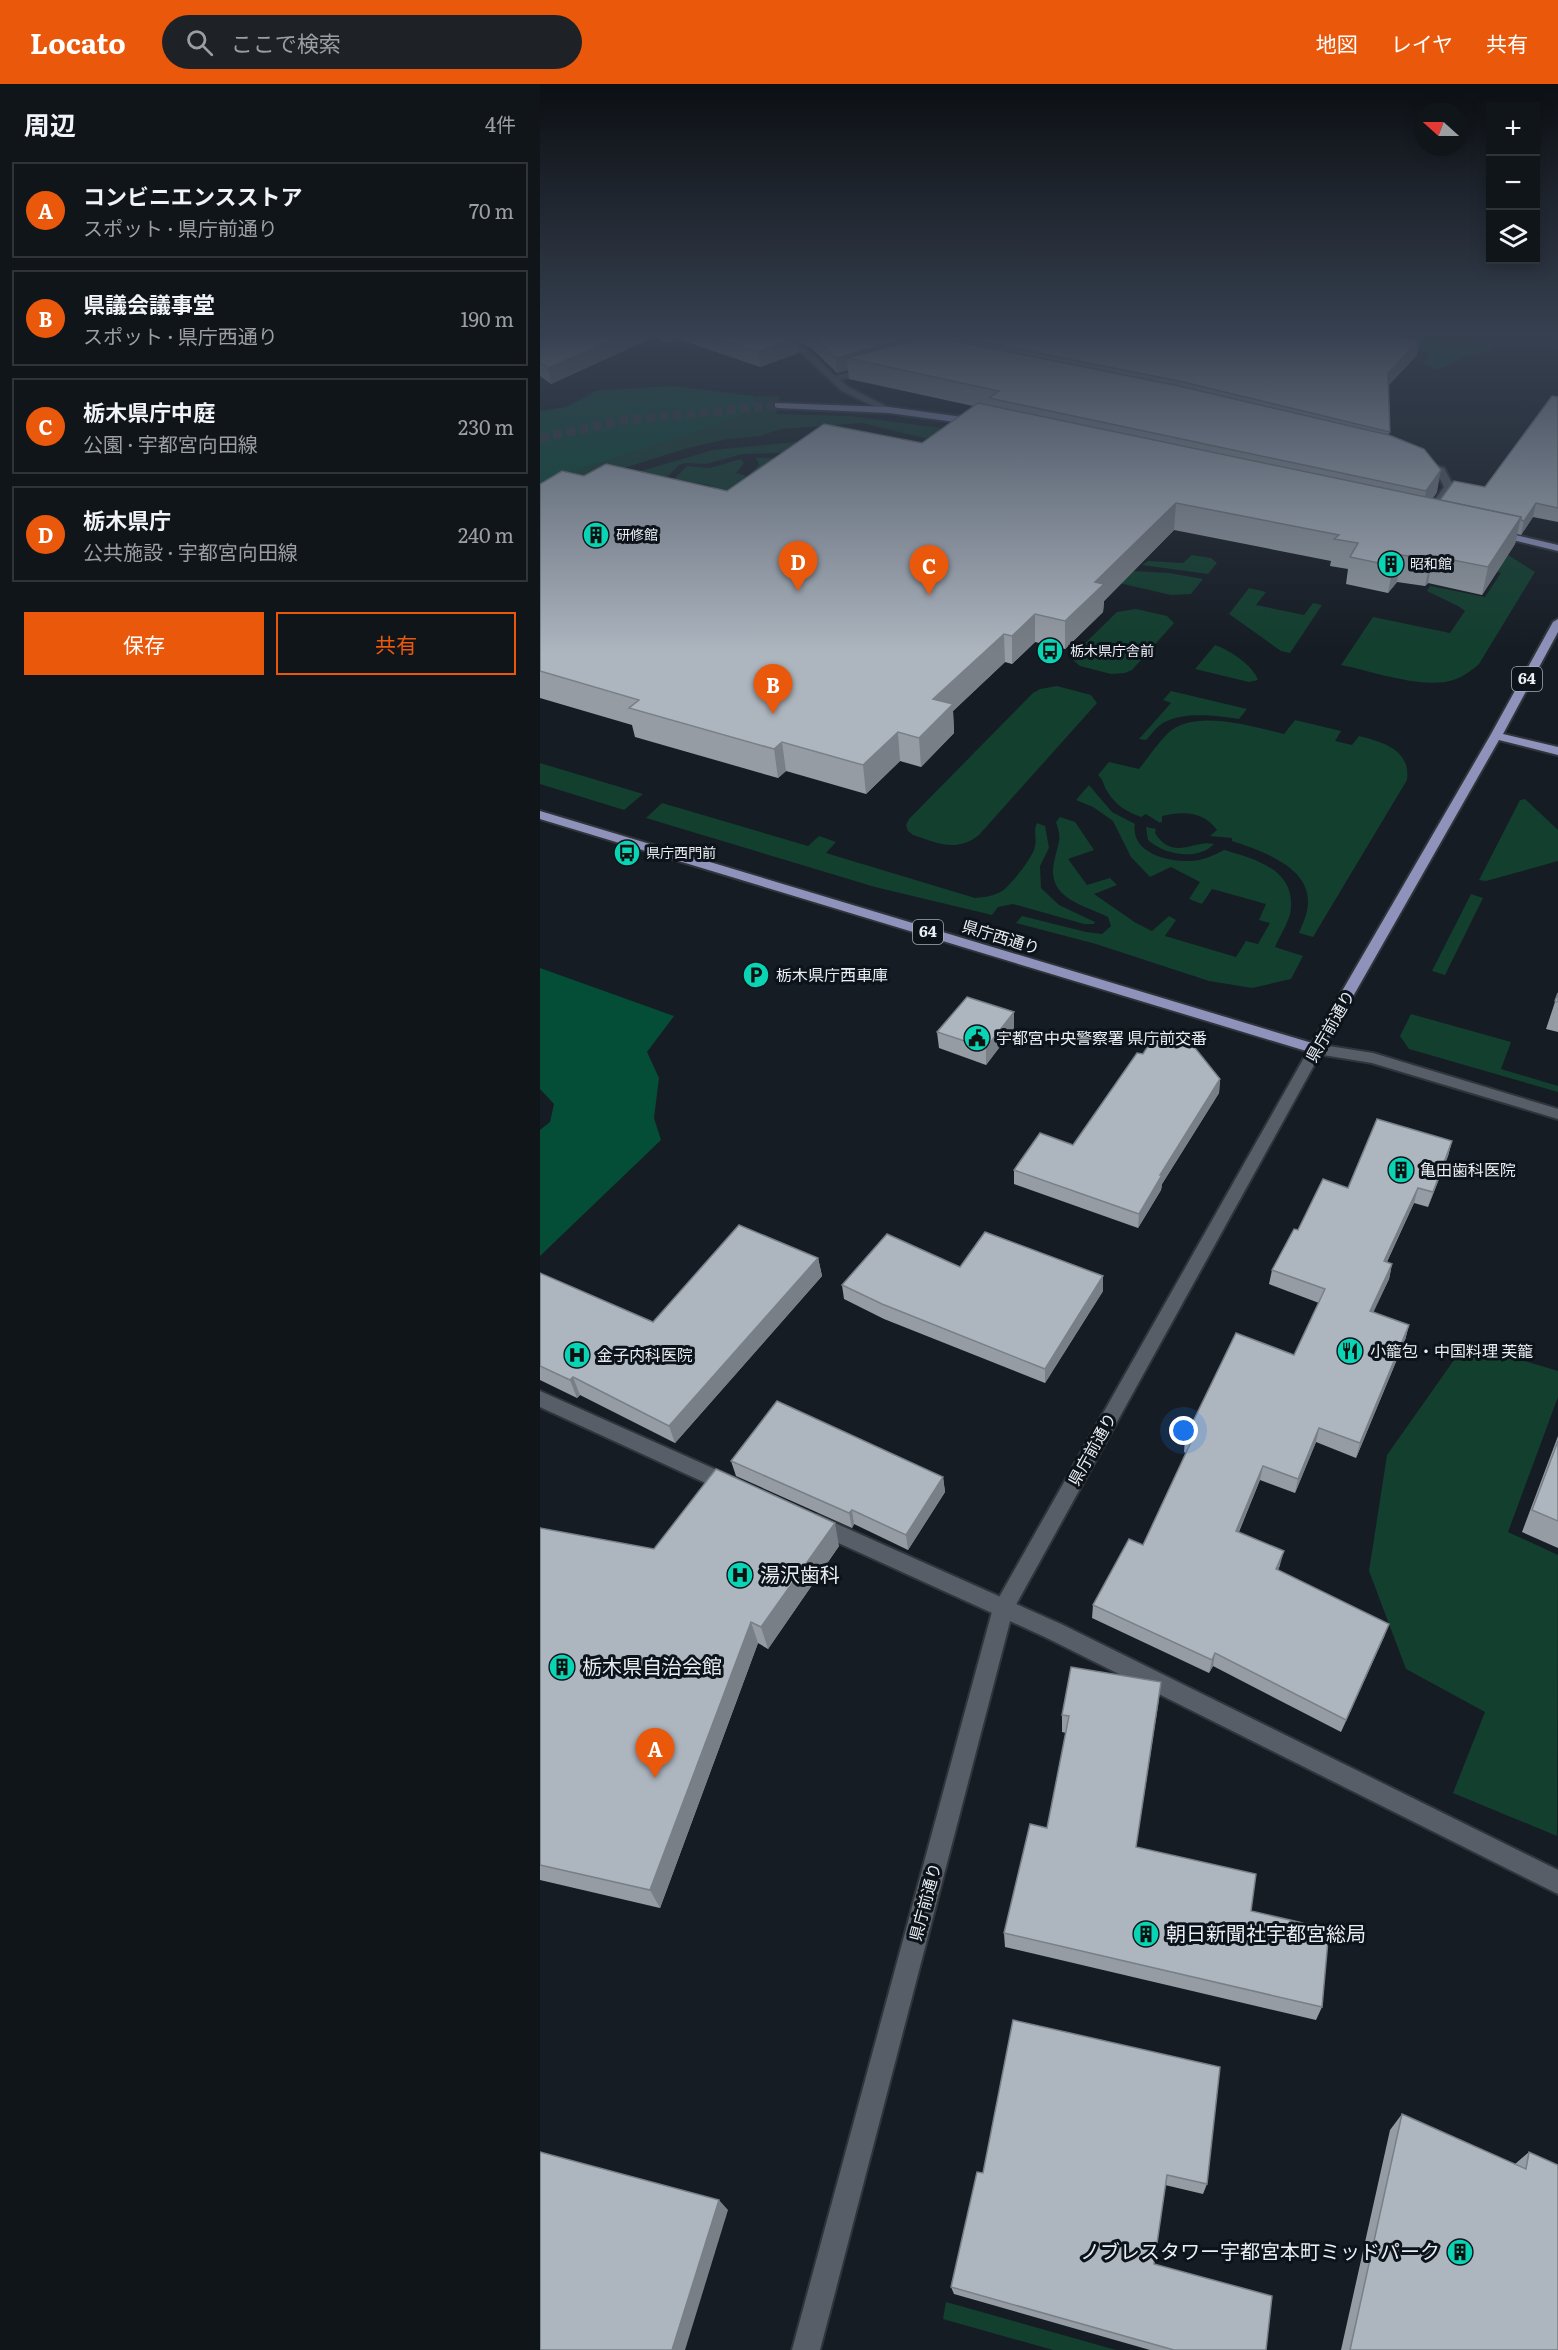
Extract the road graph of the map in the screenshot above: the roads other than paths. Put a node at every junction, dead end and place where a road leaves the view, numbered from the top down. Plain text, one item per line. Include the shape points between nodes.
1 (1410, 460) edge
2 (1415, 516) edge
3 (1426, 519) junction
4 (1438, 521) edge
5 (1484, 531) edge
6 (1558, 548) edge
7 (1558, 622) edge
8 (1496, 736) junction
9 (1558, 751) edge
10 (540, 815) edge
11 (1316, 1049) junction
12 (1558, 1113) edge
13 (540, 1398) edge
14 (745, 1492) edge
15 (799, 1516) edge
16 (1003, 1608) junction
17 (1558, 1882) edge
18 (806, 2350) edge

1 - 3 street via 1441,470 1449,487
2 - 3 main road
3 - 4 main road
5 - 6 main road
7 - 8 main road, 県庁前通り / 64
8 - 9 main road
8 - 11 main road, 県庁前通り / 64
10 - 11 main road, 県庁西通り / 64
11 - 12 street via 1373,1058
11 - 16 street, 県庁前通り
13 - 14 street
15 - 16 street
16 - 17 street
16 - 18 street, 県庁前通り

